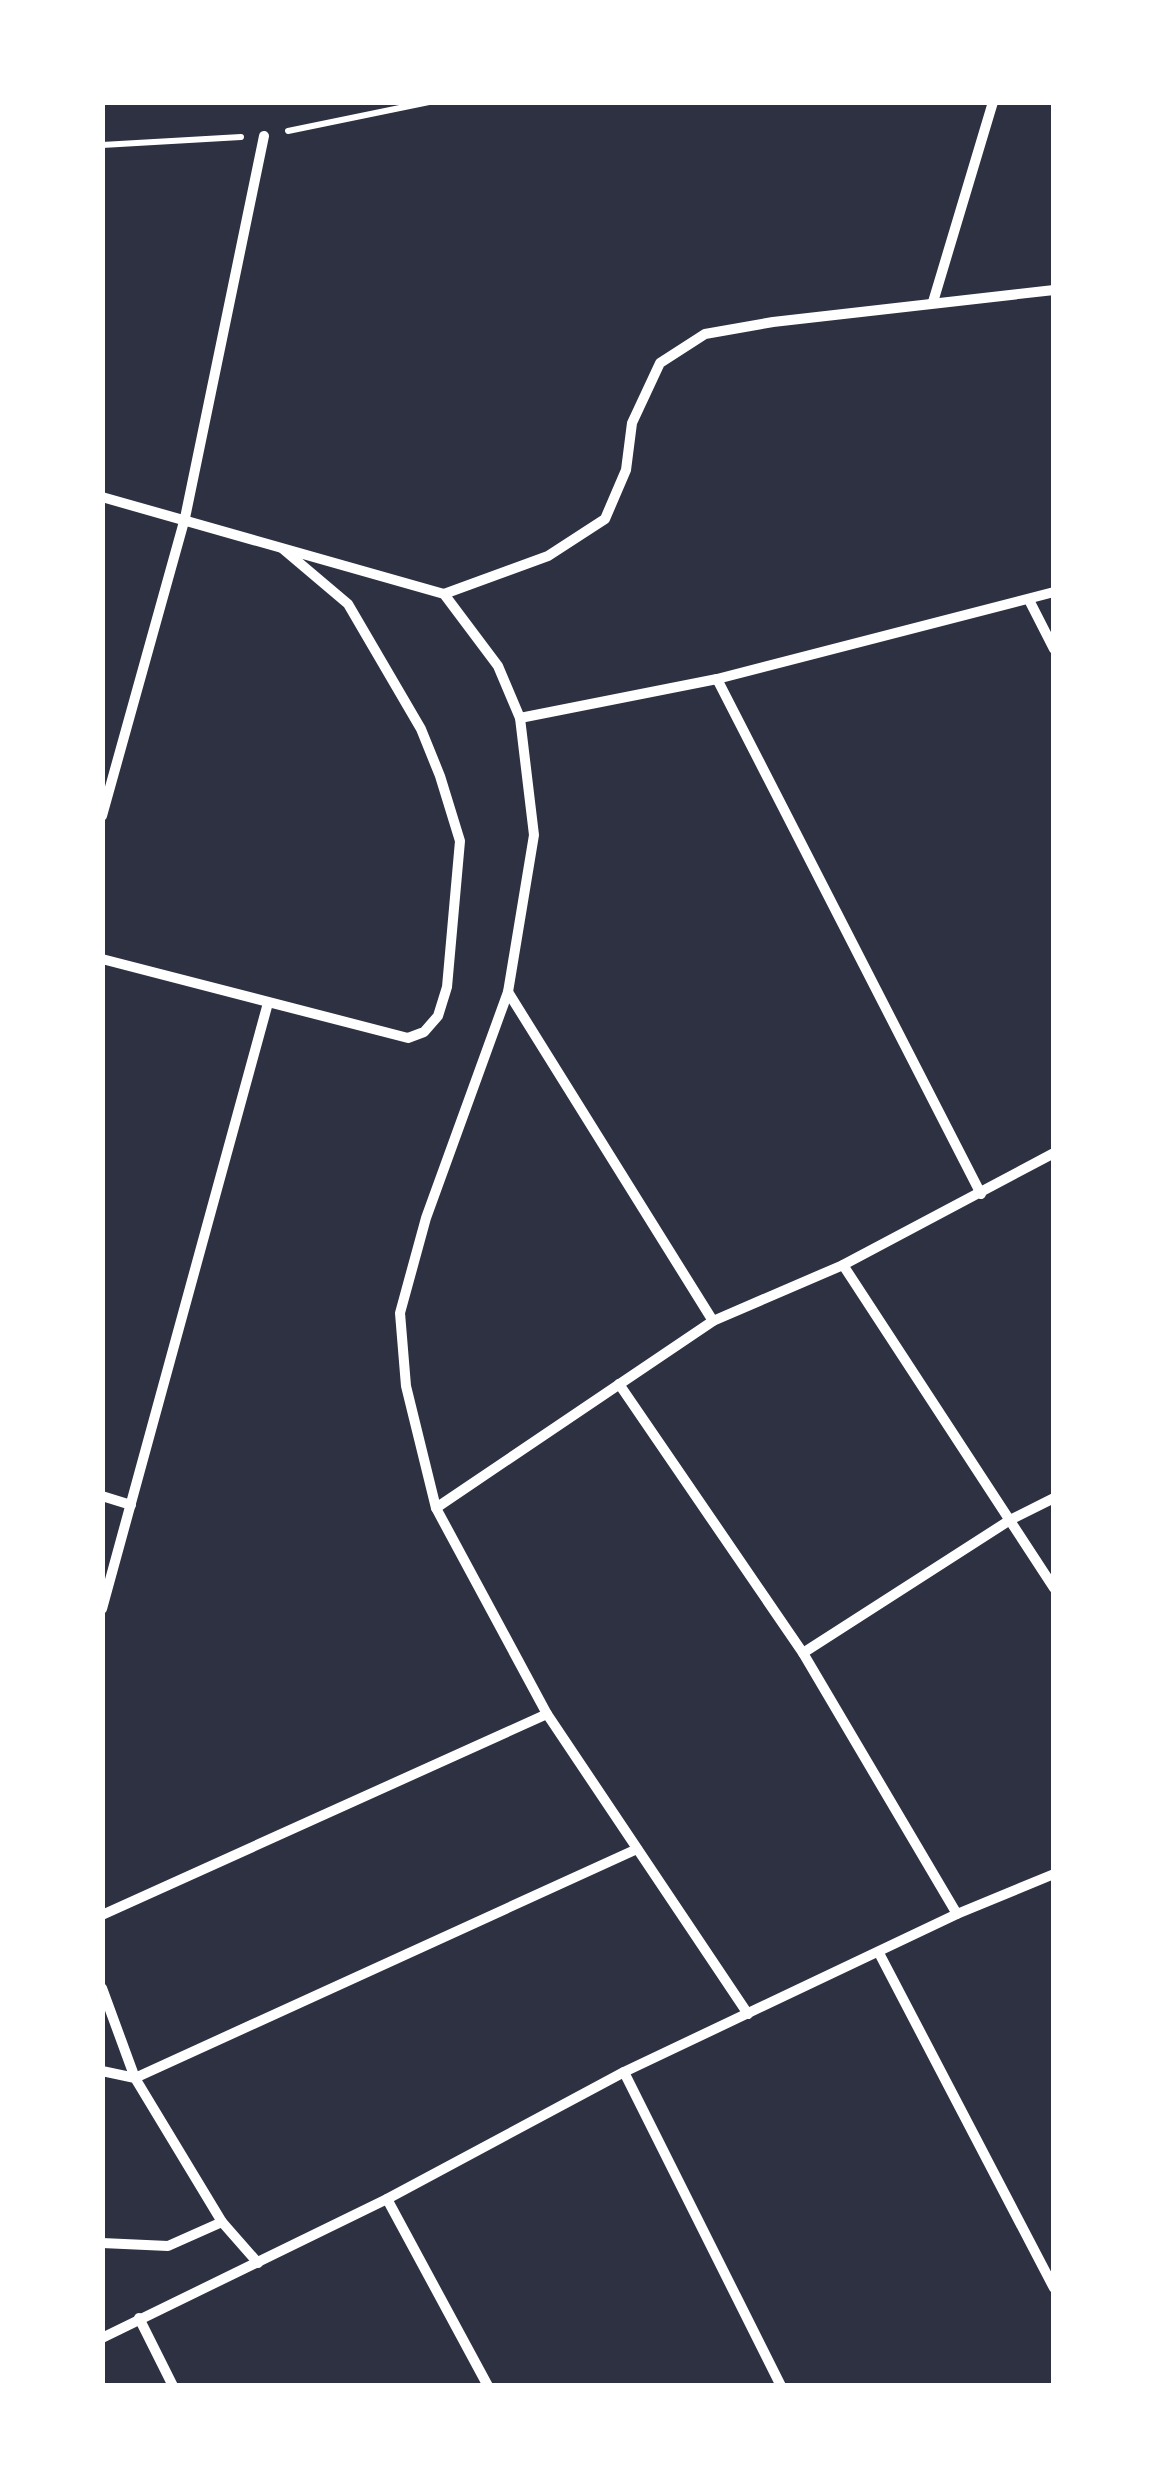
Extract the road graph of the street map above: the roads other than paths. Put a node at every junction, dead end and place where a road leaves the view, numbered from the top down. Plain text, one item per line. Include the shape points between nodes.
1 (993, 102) edge
2 (264, 136) dead end
3 (1054, 290) edge
4 (934, 302) junction
5 (102, 497) edge
6 (185, 518) junction
7 (278, 546) junction
8 (1054, 592) edge
9 (444, 594) junction
10 (1030, 600) junction
11 (1054, 649) edge
12 (718, 679) junction
13 (520, 718) junction
14 (102, 816) edge
15 (102, 958) edge
16 (508, 992) junction
17 (268, 1003) junction
18 (1054, 1153) edge
19 (981, 1194) junction
20 (843, 1264) junction
21 (712, 1321) junction
22 (618, 1384) junction
23 (102, 1496) edge
24 (1054, 1498) edge
25 (131, 1504) junction
26 (436, 1508) junction
27 (1010, 1520) junction
28 (1054, 1588) edge
29 (102, 1610) edge
30 (803, 1653) junction
31 (547, 1714) junction
32 (637, 1849) junction
33 (1054, 1874) edge
34 (957, 1914) junction
35 (102, 1915) edge
36 (879, 1953) junction
37 (102, 1988) edge
38 (748, 2014) junction
39 (102, 2071) edge
40 (624, 2072) junction
41 (134, 2078) junction
42 (386, 2198) junction
43 (222, 2222) junction
44 (102, 2243) edge
45 (258, 2263) junction
46 (1054, 2288) edge
47 (139, 2318) junction
48 (102, 2338) edge
49 (173, 2386) edge
50 (488, 2386) edge
51 (781, 2386) edge

1 - 4 street
2 - 6 street
3 - 4 street
4 - 9 street via 705,334 660,363 632,423 626,470 605,518 548,556
5 - 6 street
6 - 7 street
6 - 14 street
7 - 9 street
7 - 17 street via 348,604 421,729 460,841 447,987 438,1016 424,1032 408,1038
8 - 10 street
9 - 13 street via 498,666
10 - 11 street
10 - 12 street
12 - 13 street
12 - 19 street
13 - 16 street via 534,835
15 - 17 street
16 - 21 street
16 - 26 street via 426,1218 400,1313 406,1386
17 - 25 street
18 - 19 street
19 - 20 street
20 - 21 street
20 - 27 street
21 - 22 street
22 - 26 street
22 - 30 street
23 - 25 street
24 - 27 street
25 - 29 street
26 - 31 street
27 - 28 street
27 - 30 street
30 - 34 street
31 - 32 street
31 - 35 street
32 - 38 street
32 - 41 street
33 - 34 street
34 - 36 street
36 - 38 street
36 - 46 street
37 - 41 street
38 - 40 street
39 - 41 street
40 - 42 street
40 - 51 street
41 - 43 street
42 - 45 street
42 - 50 street
43 - 44 street via 168,2246
43 - 45 street
45 - 47 street
47 - 48 street
47 - 49 street

